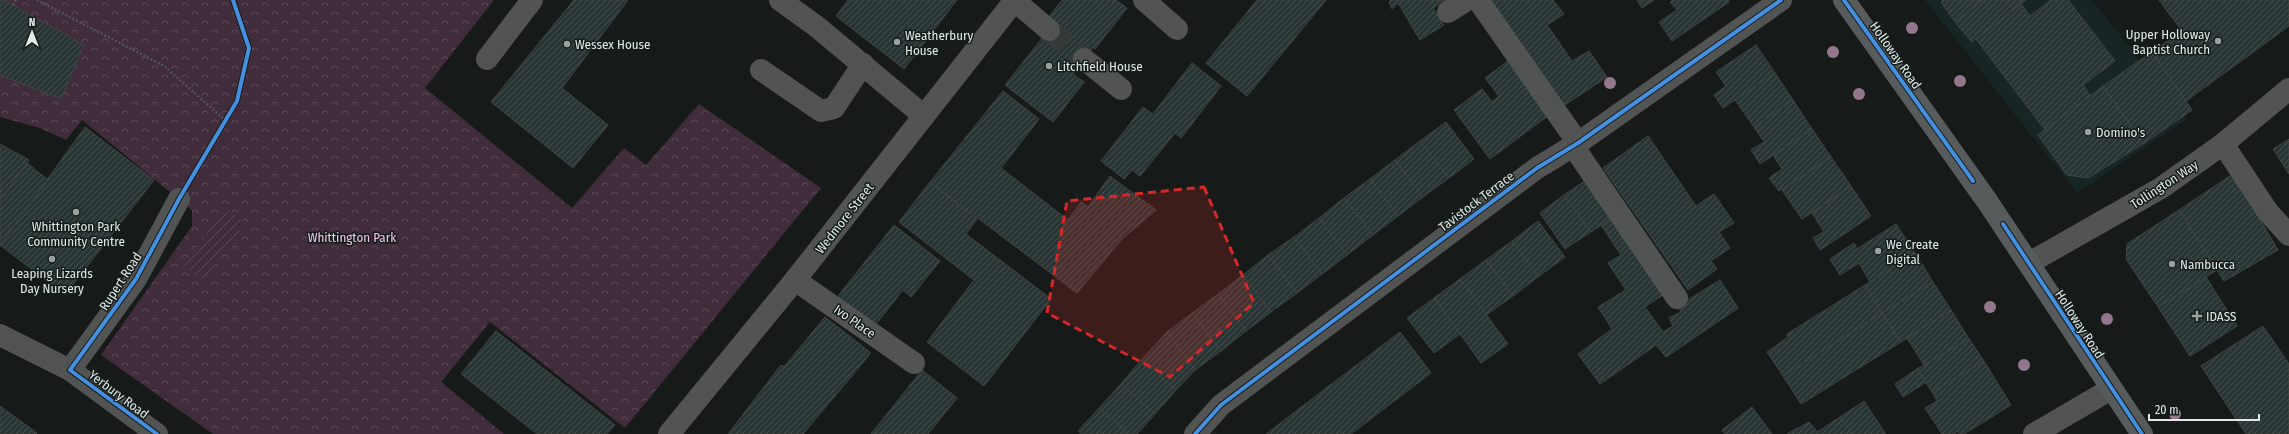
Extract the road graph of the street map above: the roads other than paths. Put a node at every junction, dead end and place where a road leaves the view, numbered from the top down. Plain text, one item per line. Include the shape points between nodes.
1 (532, 0) edge
2 (780, 0) edge
3 (1015, 0) edge
4 (1144, 0) edge
5 (1467, 0) edge
6 (1478, 0) edge
7 (1781, 0) edge
8 (1844, 0) edge
9 (1448, 12) dead end
10 (1177, 29) dead end
11 (1049, 30) tunnel mouth
12 (486, 59) dead end
13 (1084, 59) tunnel mouth
14 (862, 64) junction
15 (761, 70) dead end
16 (1120, 89) dead end
17 (2289, 89) edge
18 (924, 116) junction
19 (1575, 144) junction
20 (2223, 144) junction
21 (179, 199) dead end
22 (2289, 235) edge
23 (2029, 263) junction
24 (795, 280) junction
25 (1677, 298) dead end
26 (0, 335) edge
27 (914, 363) dead end
28 (70, 370) junction
29 (2111, 389) junction
30 (157, 434) edge
31 (669, 434) edge
32 (1195, 434) edge
33 (2034, 434) edge
34 (2142, 434) edge

1 - 12 street
2 - 14 street
3 - 11 street
3 - 18 street, Wedmore Street
4 - 10 street
5 - 9 street
6 - 19 street
7 - 19 street, Tavistock Terrace
8 - 23 highway, Holloway Road via 1988,201
13 - 16 street
14 - 15 street via 834,108 821,111
14 - 18 street
17 - 20 street, Tollington Way
18 - 24 street, Wedmore Street
19 - 25 street
19 - 32 street, Tavistock Terrace via 1537,168 1221,405
20 - 22 street via 2268,212
20 - 23 street, Tollington Way via 2161,188
21 - 28 street, Rupert Road via 136,279
23 - 29 highway, Holloway Road
24 - 27 street, Ivo Place
24 - 31 street, Wedmore Street
26 - 28 street, Yerbury Road
28 - 30 street, Yerbury Road
29 - 33 street
29 - 34 highway, Holloway Road

